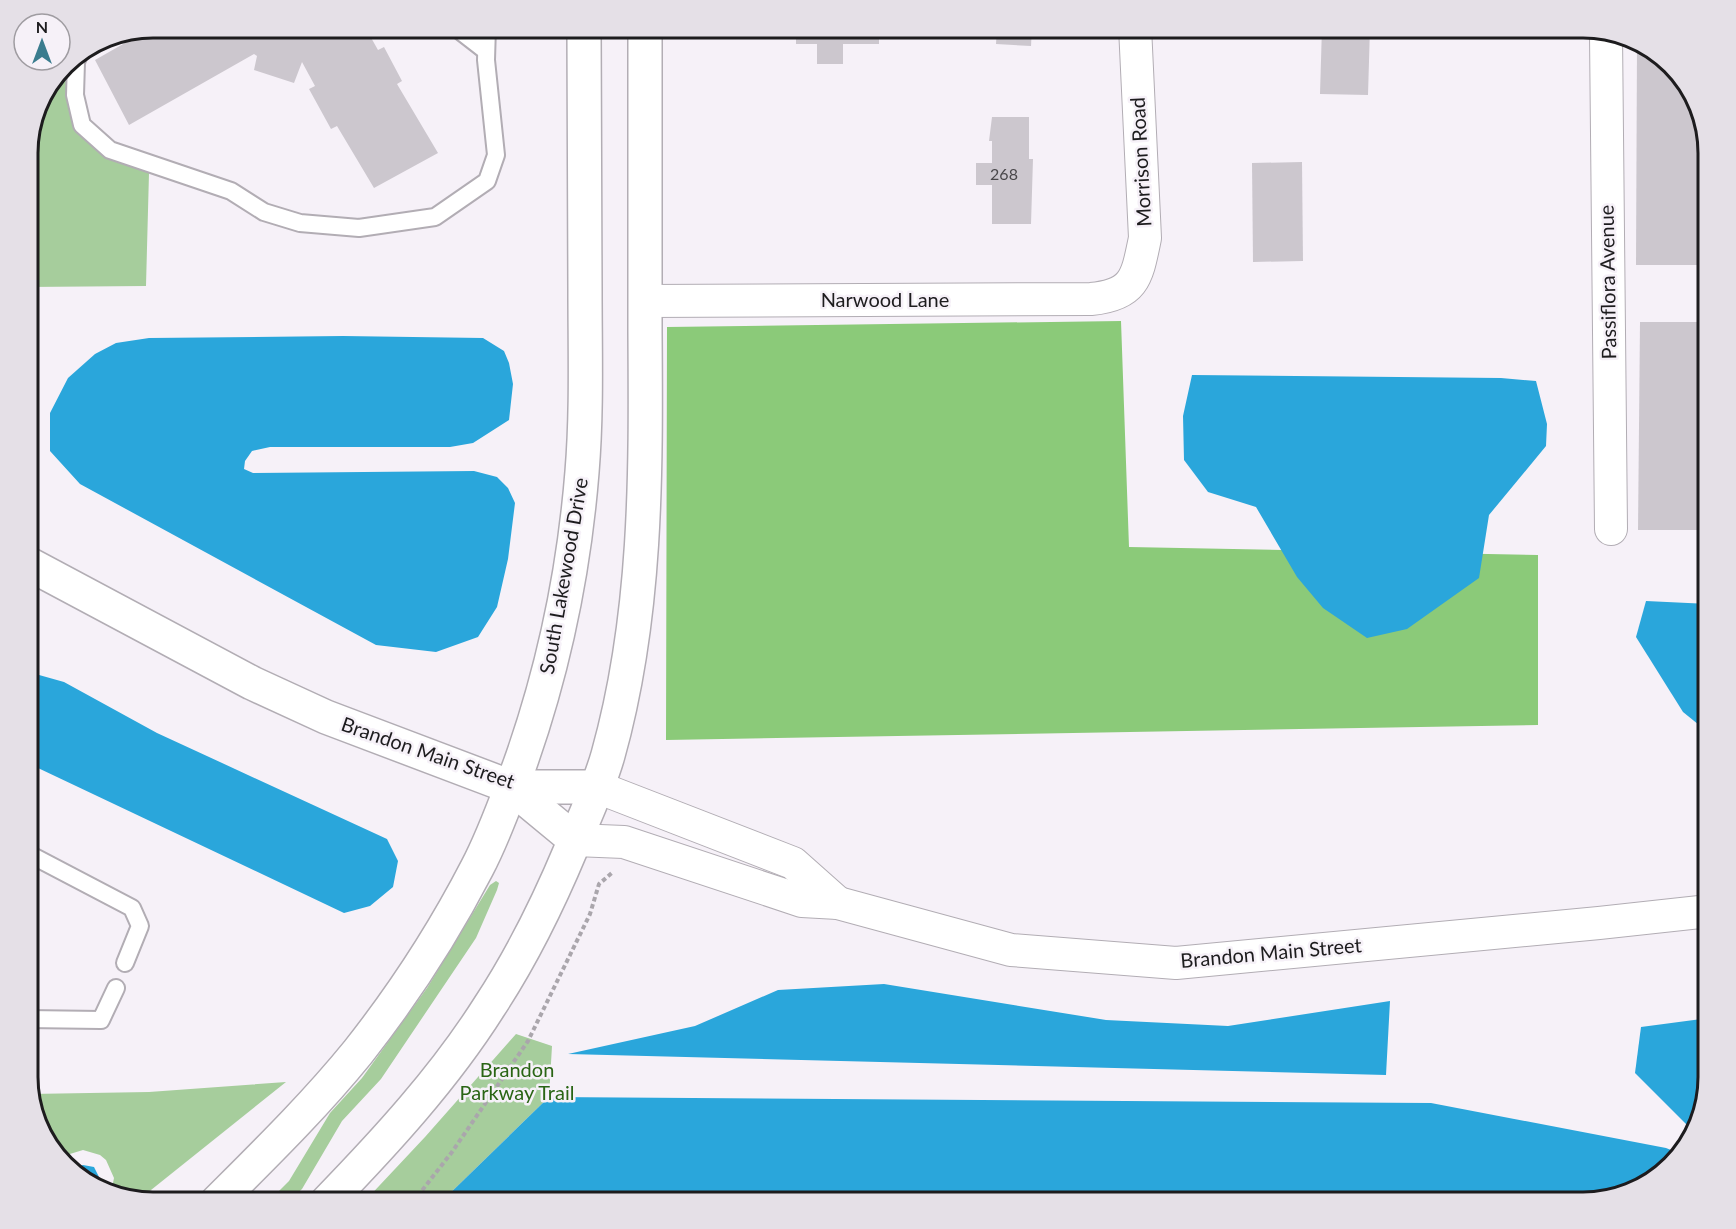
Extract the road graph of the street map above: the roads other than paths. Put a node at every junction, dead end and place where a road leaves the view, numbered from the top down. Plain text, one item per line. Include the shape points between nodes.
1 (469, 38) edge
2 (487, 38) edge
3 (584, 38) edge
4 (645, 38) edge
5 (1136, 38) edge
6 (1606, 40) edge
7 (486, 51) junction
8 (76, 67) edge
9 (1123, 290) joint
10 (645, 301) junction
11 (1611, 529) dead end
12 (38, 569) edge
13 (512, 786) junction
14 (597, 786) junction
15 (575, 840) junction
16 (38, 859) edge
17 (838, 903) junction
18 (1698, 912) edge
19 (125, 963) dead end
20 (116, 988) dead end
21 (38, 1019) edge
22 (227, 1192) edge
23 (336, 1192) edge

1 - 7 lane
2 - 7 lane
3 - 13 main road, South Lakewood Drive via 582,471 562,610 545,685
4 - 10 main road
5 - 9 street, Morrison Road via 1145,238 1140,265
6 - 11 street, Passiflora Avenue
7 - 8 lane via 496,155 487,181 435,217 359,228 300,223 264,212 231,191 110,150 82,125 75,95
9 - 10 street, Narwood Lane via 1110,297 1091,299
10 - 14 main road via 643,546 622,698
12 - 13 main road, Brandon Main Street via 252,683 326,717
13 - 14 main road, Brandon Main Street
13 - 15 main road
13 - 22 main road, South Lakewood Drive via 477,869 393,1006 357,1053
14 - 15 main road
14 - 17 street, Brandon Main Street via 793,863
15 - 17 street, Brandon Main Street via 624,842 802,901
15 - 23 main road via 551,898 489,1008 404,1120
16 - 19 lane via 132,908 140,926
17 - 18 street, Brandon Main Street via 1011,950 1176,963
20 - 21 lane via 101,1020

